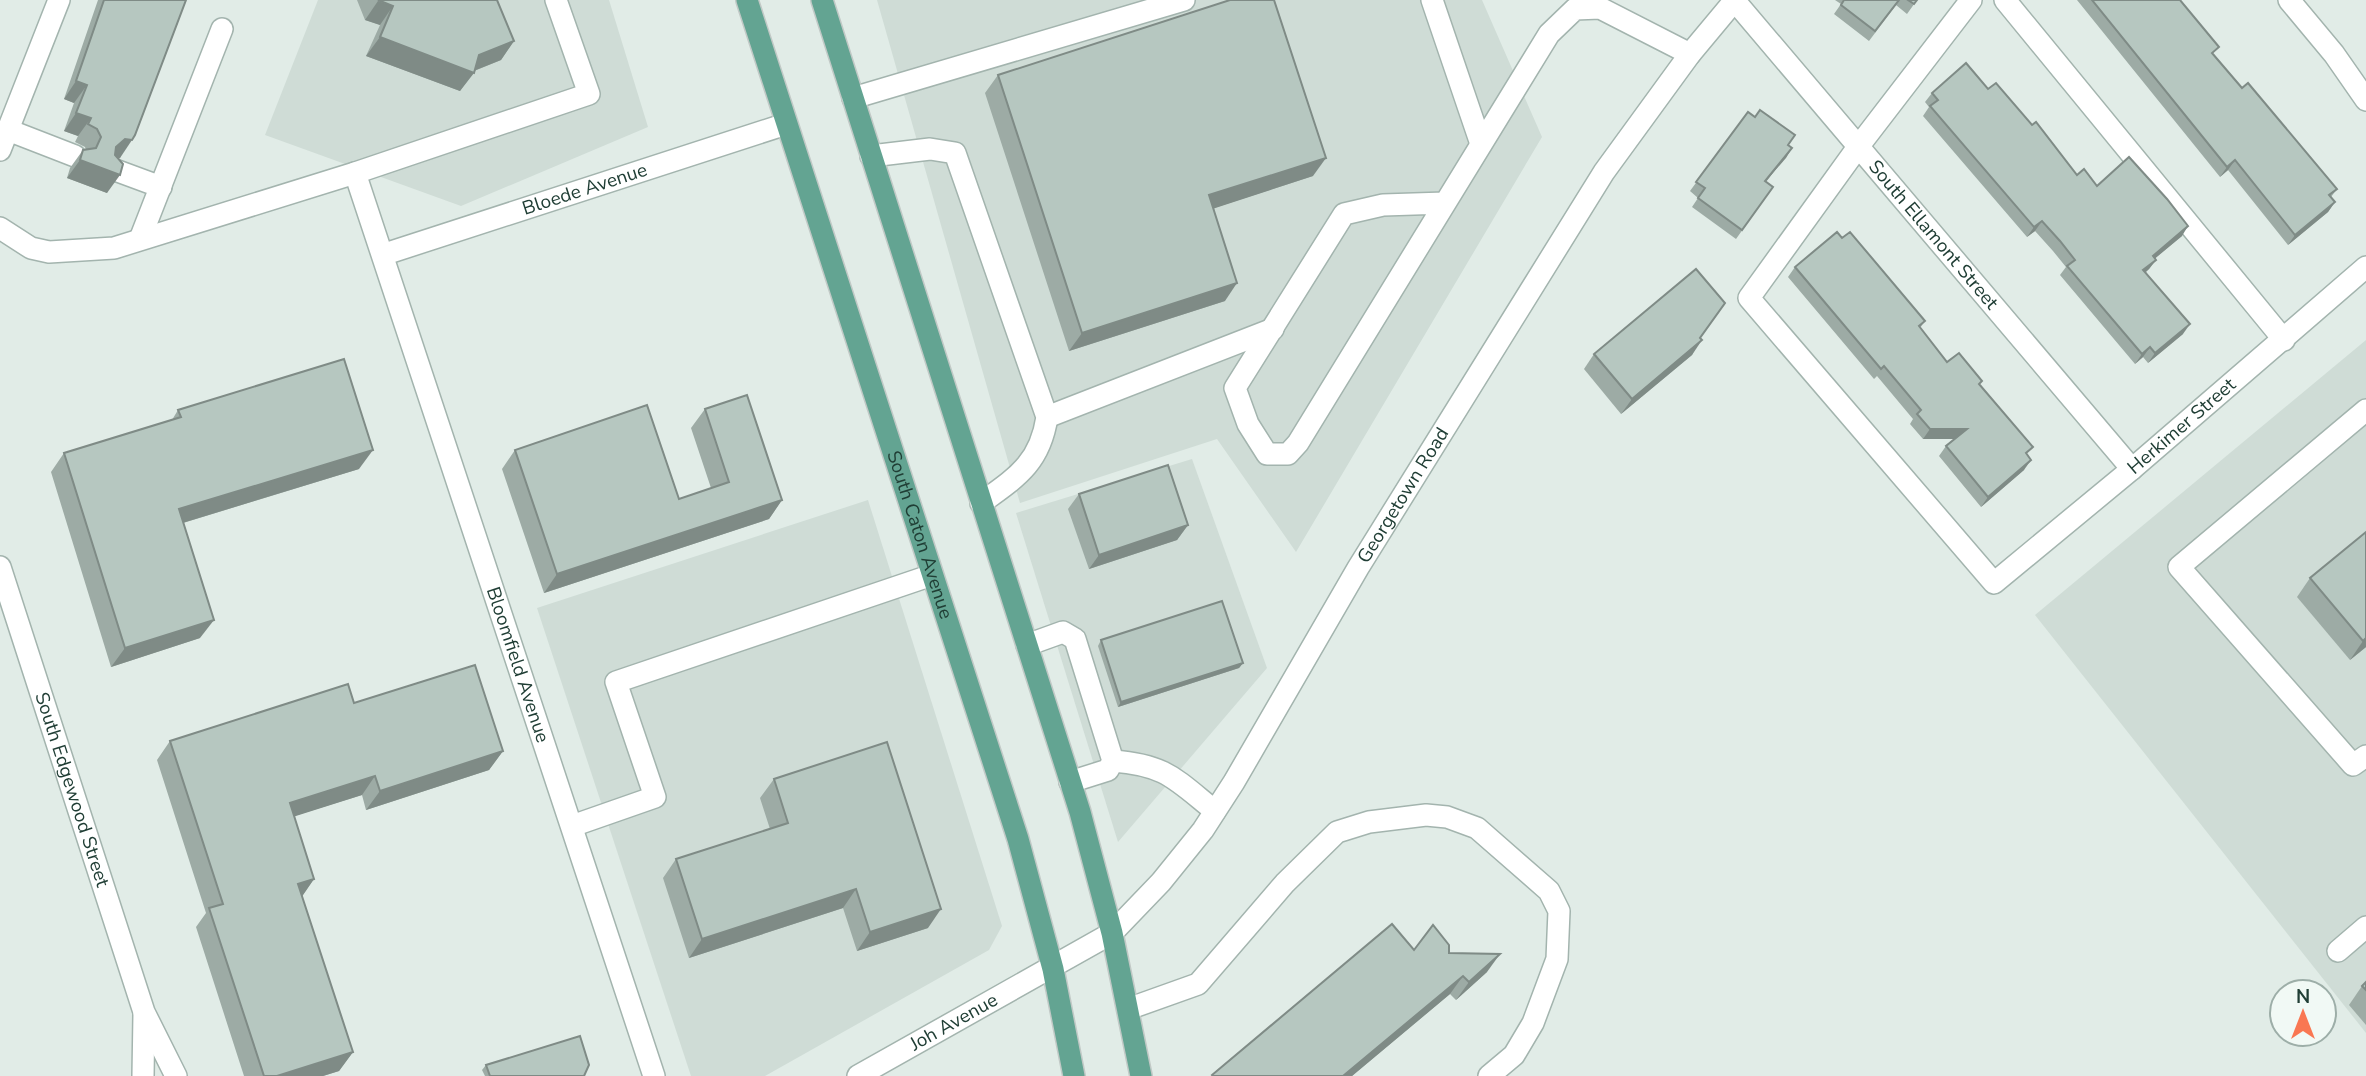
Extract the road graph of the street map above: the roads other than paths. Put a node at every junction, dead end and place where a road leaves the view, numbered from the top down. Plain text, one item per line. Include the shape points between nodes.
1 (59, 0) edge
2 (556, 0) edge
3 (747, 0) edge
4 (822, 0) edge
5 (1184, 0) edge
6 (1432, 0) edge
7 (1735, 0) edge
8 (1971, 0) edge
9 (2005, 0) edge
10 (2289, 0) edge
11 (222, 29) dead end
12 (1690, 54) junction
13 (853, 98) junction
14 (2366, 100) edge
15 (786, 124) junction
16 (4, 140) edge
17 (1481, 144) junction
18 (1858, 147) junction
19 (75, 156) dead end
20 (872, 156) junction
21 (115, 170) edge
22 (355, 173) junction
23 (160, 187) junction
24 (1445, 203) junction
25 (0, 228) edge
26 (140, 239) junction
27 (385, 254) junction
28 (2366, 267) edge
29 (1273, 329) junction
30 (2284, 340) junction
31 (2366, 410) edge
32 (1046, 417) junction
33 (2132, 469) junction
34 (981, 503) junction
35 (0, 567) edge
36 (932, 575) junction
37 (1027, 645) junction
38 (2366, 755) edge
39 (1113, 761) junction
40 (1070, 782) junction
41 (1215, 811) junction
42 (572, 825) junction
43 (2366, 927) edge
44 (1112, 933) junction
45 (2338, 951) dead end
46 (1053, 970) junction
47 (1128, 1009) junction
48 (144, 1012) junction
49 (143, 1076) edge
50 (176, 1076) edge
51 (653, 1076) edge
52 (858, 1076) edge
53 (1074, 1076) edge
54 (1141, 1076) edge
55 (1489, 1076) edge

1 - 16 street
2 - 22 street via 589,94
3 - 15 main road, South Caton Avenue
4 - 13 main road
5 - 13 street
6 - 17 street
7 - 12 street, Georgetown Road
7 - 18 street, South Ellamont Street
8 - 18 street
9 - 30 street
10 - 14 street
11 - 23 street
12 - 17 street via 1600,8 1575,9 1549,34
12 - 41 street, Georgetown Road via 1604,172 1358,568
13 - 20 main road
15 - 27 street, Bloede Avenue
15 - 36 main road, South Caton Avenue
16 - 19 street
17 - 24 street
18 - 33 street, South Ellamont Street
18 - 33 street, Herkimer Street via 1749,298 1994,583
20 - 32 street via 930,149 955,153
20 - 34 main road
21 - 23 street
22 - 26 street
22 - 27 street, Bloomfield Avenue
23 - 26 street
24 - 29 street via 1383,205 1344,214
24 - 29 street via 1288,454 1267,454 1248,424 1235,388
25 - 26 street via 31,248 49,252 114,248
27 - 42 street, Bloomfield Avenue
28 - 30 street, Herkimer Street
29 - 32 street
30 - 33 street, Herkimer Street
31 - 38 street via 2179,567 2353,765
32 - 34 street via 1043,441 1022,473
34 - 37 main road
35 - 48 street, South Edgewood Street
36 - 42 street via 616,682 655,797
36 - 46 main road, South Caton Avenue via 1018,839
37 - 39 street via 1063,632 1074,639
37 - 40 main road
39 - 40 street via 1108,770
39 - 41 street via 1163,770
40 - 44 main road
41 - 44 street, Georgetown Road via 1161,882
42 - 51 street, Bloomfield Avenue
43 - 45 street
44 - 46 street, Georgetown Road
44 - 47 main road
46 - 52 street, Joh Avenue
46 - 53 main road, South Caton Avenue
47 - 54 main road
47 - 55 street via 1198,984 1285,883 1337,832 1369,822 1447,817 1477,828 1549,891 1559,911 1557,959 1533,1023 1514,1055
48 - 49 street, South Edgewood Street
48 - 50 street, South Edgewood Street

